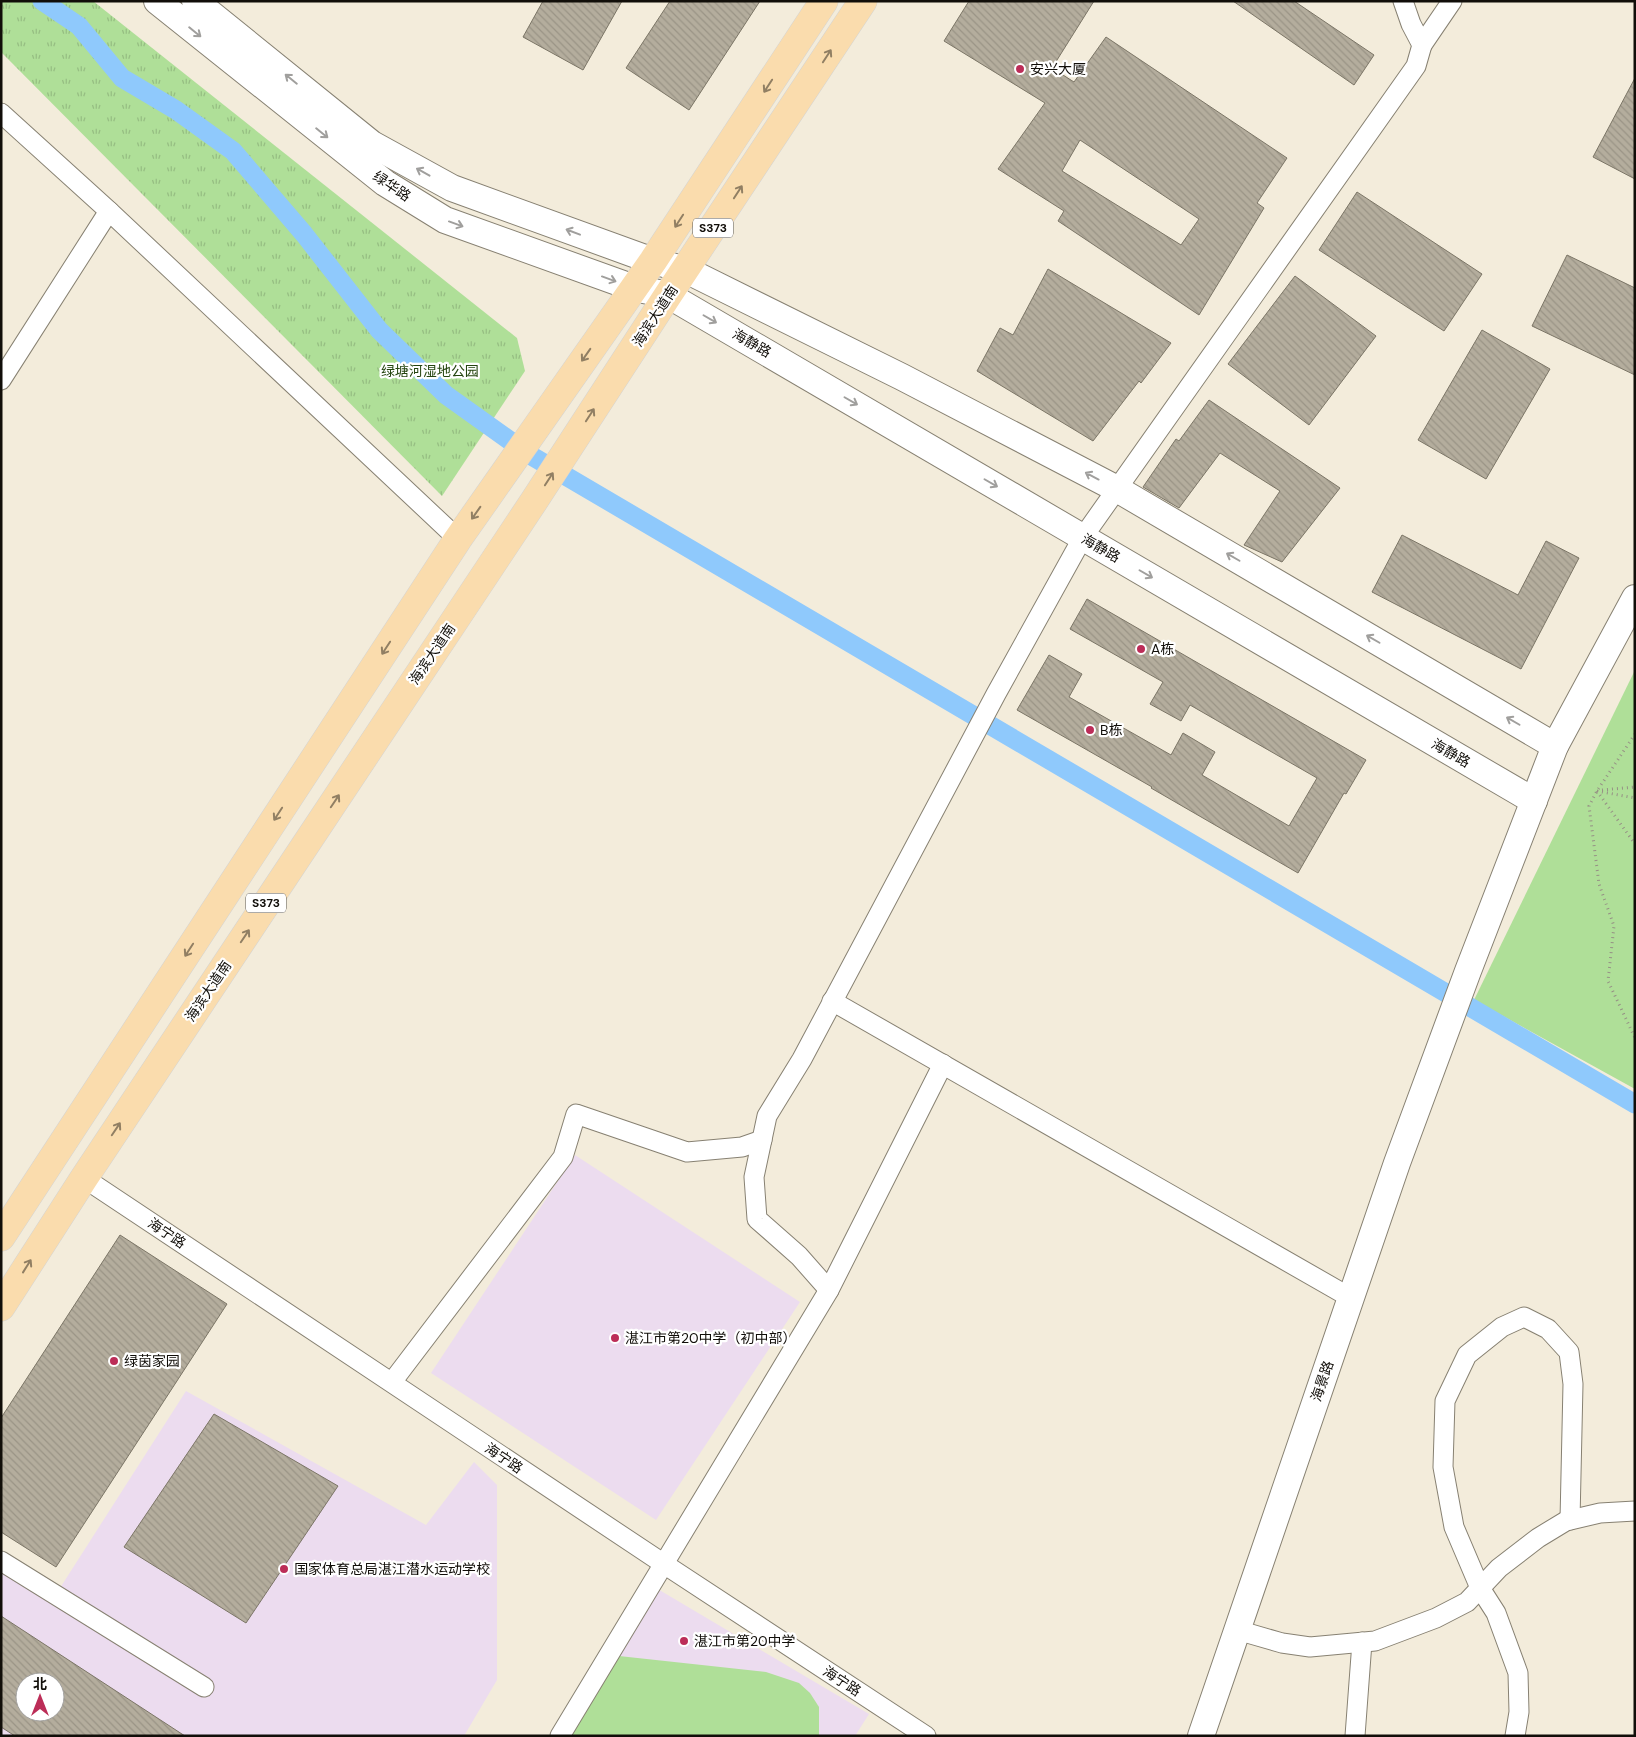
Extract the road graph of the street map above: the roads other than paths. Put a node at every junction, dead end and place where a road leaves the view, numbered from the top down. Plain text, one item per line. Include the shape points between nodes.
1 (157, 1) edge
2 (195, 1) edge
3 (824, 1) edge
4 (863, 1) edge
5 (1403, 1) edge
6 (1452, 1) edge
7 (1422, 45) junction
8 (1, 113) edge
9 (109, 211) junction
10 (653, 262) junction
11 (686, 270) junction
12 (634, 288) junction
13 (668, 295) junction
14 (1, 380) edge
15 (1117, 489) junction
16 (1083, 537) junction
17 (458, 539) junction
18 (1635, 598) edge
19 (1555, 746) junction
20 (1534, 801) junction
21 (832, 1001) junction
22 (942, 1064) junction
23 (762, 1140) junction
24 (84, 1178) junction
25 (1, 1237) edge
26 (829, 1290) junction
27 (1351, 1298) junction
28 (1, 1307) edge
29 (392, 1382) junction
30 (1635, 1511) edge
31 (1570, 1520) junction
32 (1, 1561) edge
33 (664, 1564) junction
34 (1480, 1588) junction
35 (1237, 1630) junction
36 (1362, 1642) junction
37 (204, 1688) dead end
38 (902, 1726) edge
39 (560, 1736) edge
40 (926, 1736) edge
41 (1201, 1736) edge
42 (1355, 1736) edge
43 (1515, 1736) edge

1 -> 12 street, 绿华路 via 385,184 445,220
10 -> 2 street, 绿华路 via 452,188 372,144
3 -> 10 main road, S373
11 -> 4 main road, 海滨大道南 / S373
5 - 7 street
6 - 7 street
7 - 15 street via 1416,66
8 - 9 street
9 - 14 street
9 - 17 street
10 - 11 street, 绿华路
10 - 12 main road, S373
11 - 13 main road, 海滨大道南 / S373
15 -> 11 street
12 - 13 street, 绿华路
12 -> 17 main road, S373
13 -> 16 street, 海静路
24 -> 13 main road, 海滨大道南 / S373
15 - 16 street
19 -> 15 street
16 -> 20 street, 海静路
16 - 21 street
17 -> 25 main road, S373
18 - 19 street, 海景路
19 - 20 street, 海景路
20 - 27 street, 海景路 via 1397,1163
21 - 22 street
21 - 23 street via 767,1116
22 - 26 street
22 - 27 street
23 - 26 street via 754,1177 757,1219 799,1256
23 - 29 street via 742,1147 687,1152 576,1114 563,1156
28 -> 24 main road, 海滨大道南 / S373
24 - 29 street, 海宁路
26 - 33 street
27 - 35 street, 海景路
29 - 33 street, 海宁路
30 - 31 street via 1600,1512
31 - 34 street via 1538,1538 1499,1568
31 - 34 street via 1573,1384 1569,1352 1548,1330 1524,1317 1502,1327 1467,1355 1445,1401 1443,1467 1454,1527
32 - 37 street
33 - 38 street, 海宁路
33 - 39 street
34 - 36 street via 1467,1602 1436,1618 1375,1642
34 - 43 street via 1496,1613 1518,1673 1519,1712
35 - 36 street via 1310,1647
35 - 41 street, 海景路
36 - 42 street
38 - 40 street, 海宁路

